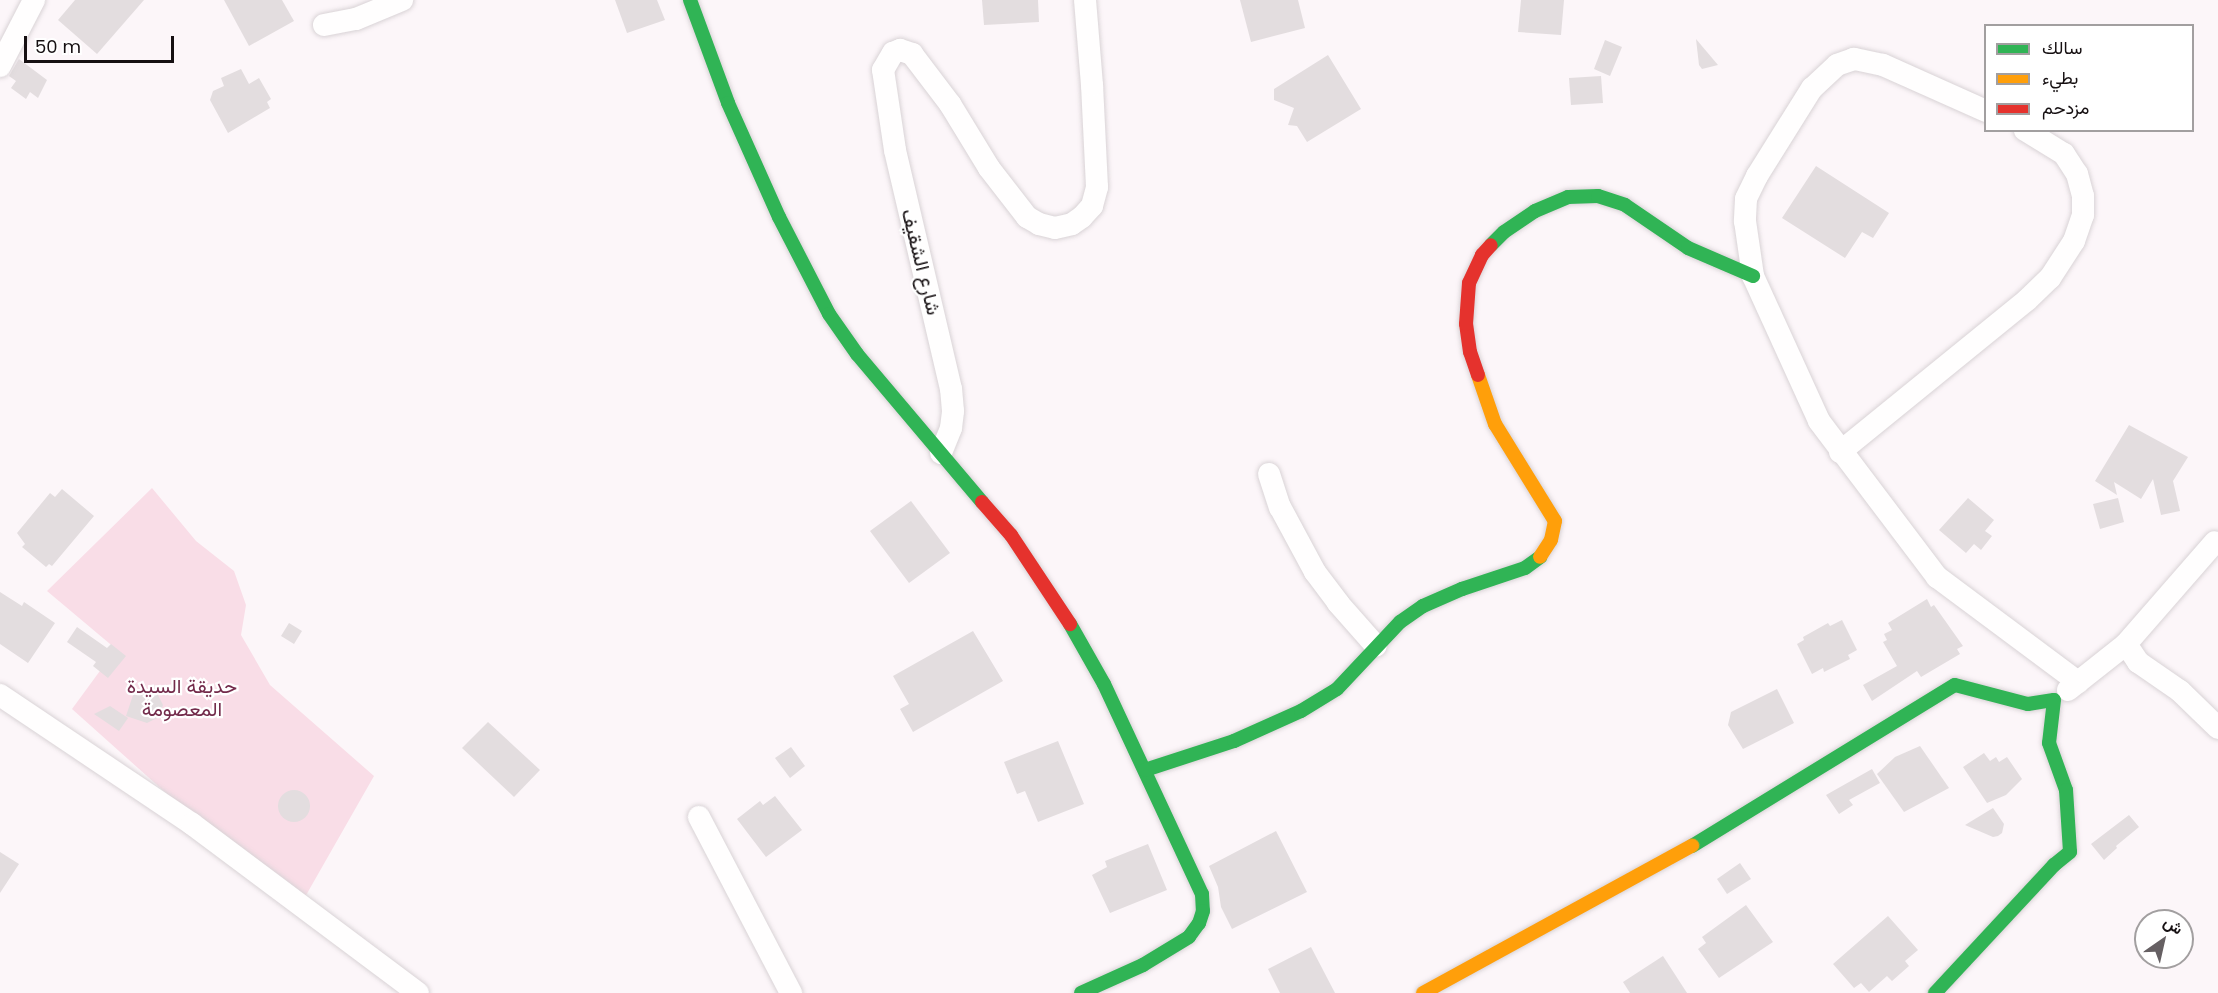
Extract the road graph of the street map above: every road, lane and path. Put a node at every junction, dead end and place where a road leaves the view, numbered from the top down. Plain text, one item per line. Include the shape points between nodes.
1 (34, 0) edge
2 (402, 0) edge
3 (690, 0) edge
4 (1085, 0) edge
5 (324, 25) dead end
6 (0, 66) edge
7 (1984, 110) edge
8 (2028, 132) edge
9 (1753, 276) junction
10 (1840, 452) junction
11 (941, 453) junction
12 (1269, 474) dead end
13 (2215, 542) dead end
14 (2126, 644) junction
15 (1376, 646) junction
16 (2078, 682) junction
17 (2054, 700) junction
18 (2, 701) edge
19 (2218, 728) edge
20 (1145, 770) junction
21 (699, 817) dead end
22 (418, 993) edge
23 (791, 993) edge
24 (1081, 993) edge
25 (1423, 993) edge
26 (1935, 993) edge

1 - 6 street
2 - 5 street via 356,19
3 - 11 street via 728,103 829,314
4 - 11 street, شارع الشقيف via 1097,186 1092,206 1072,224 1055,228 1027,217 912,54 900,50 893,53 883,70 895,150 951,389 951,428
7 - 9 street via 1882,65 1854,59 1837,65 1812,88 1746,199
8 - 10 street via 2064,154 2077,174 2083,215 2074,241 2050,278 2027,300
9 - 10 street via 1819,421
9 - 15 street via 1688,248 1625,205 1598,196 1568,197 1535,211 1504,232 1482,255 1470,283 1466,324 1470,352 1496,424 1555,521 1551,540 1544,554 1525,568 1423,606
10 - 16 street via 1937,577
11 - 20 street via 1011,535 1061,608 1104,684
12 - 15 street via 1280,507 1315,572
13 - 14 street
14 - 16 street
14 - 19 street via 2138,662 2180,690
15 - 20 street via 1337,689 1301,711 1234,741
16 - 17 street
17 - 25 street via 2028,704 1955,685 1696,844
17 - 26 street via 2049,743 2066,790 2070,852
18 - 22 street via 192,824
20 - 24 street via 1202,894 1203,911 1189,937 1143,965
21 - 23 street

